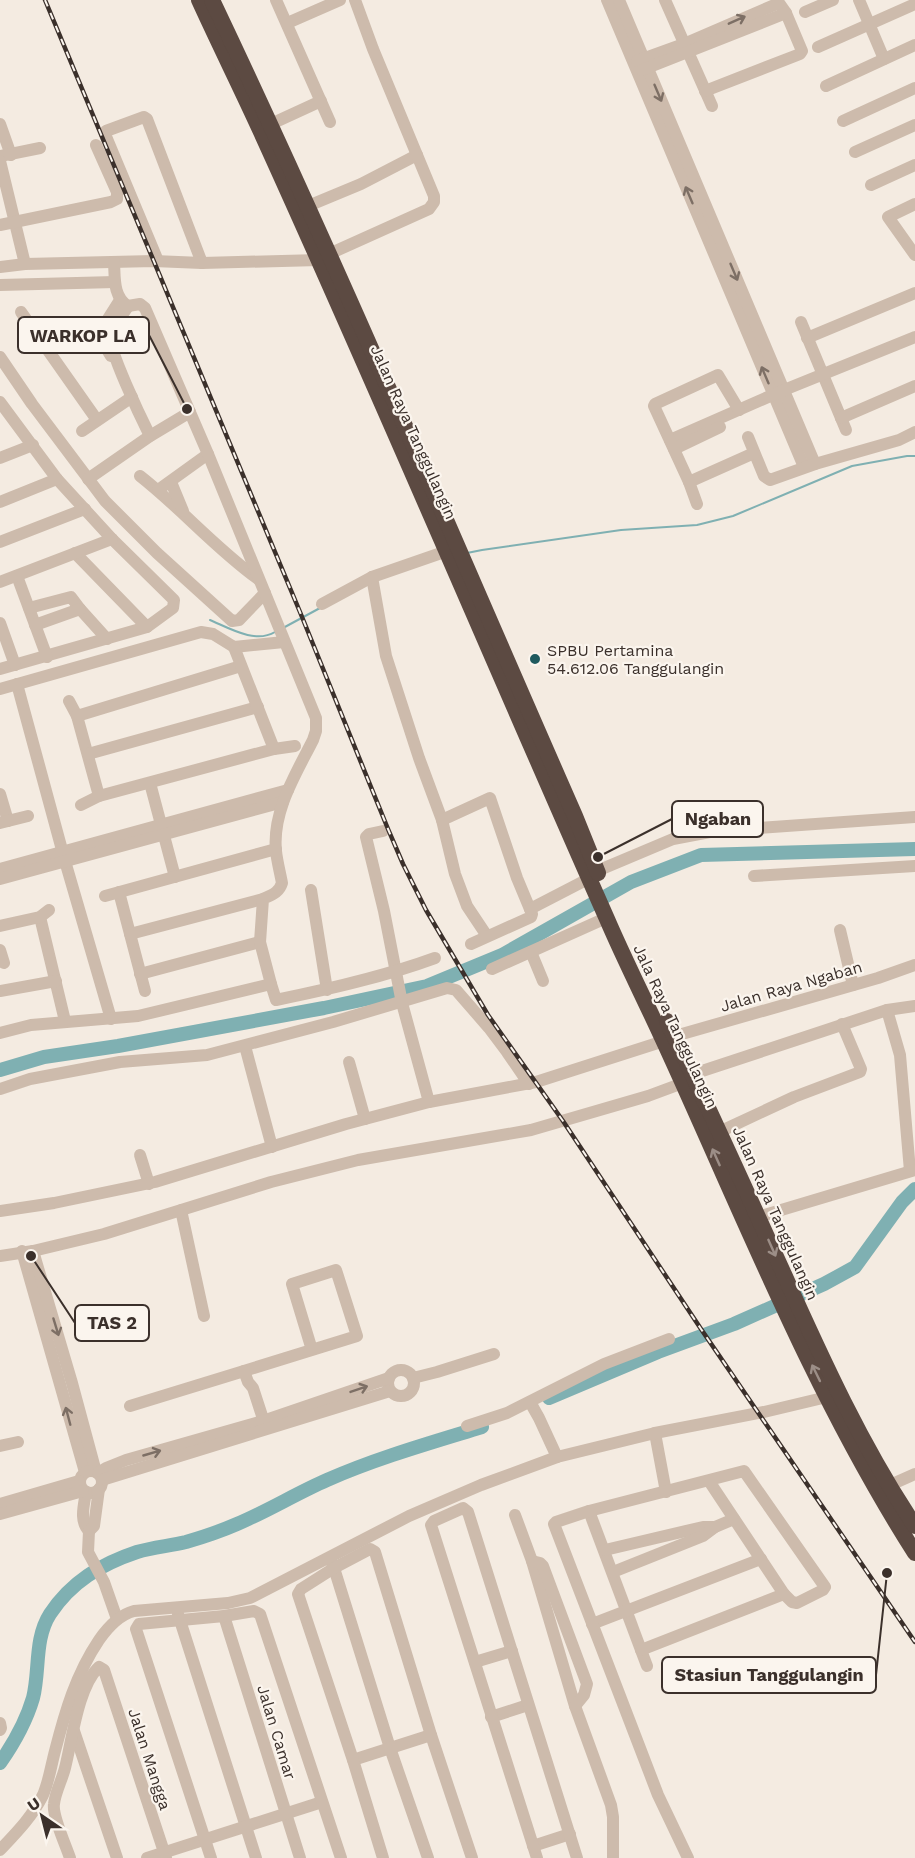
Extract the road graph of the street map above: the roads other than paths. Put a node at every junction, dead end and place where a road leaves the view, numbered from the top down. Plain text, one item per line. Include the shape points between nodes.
1 (198, 0) edge
2 (212, 0) edge
3 (276, 0) edge
4 (340, 0) edge
5 (355, 0) edge
6 (607, 0) edge
7 (619, 0) edge
8 (833, 0) edge
9 (858, 0) edge
10 (666, 1) edge
11 (762, 4) edge
12 (915, 4) edge
13 (805, 12) dead end
14 (786, 13) junction
15 (292, 21) dead end
16 (870, 25) junction
17 (818, 47) dead end
18 (686, 48) junction
19 (914, 49) edge
20 (884, 59) junction
21 (640, 65) junction
22 (826, 86) dead end
23 (915, 88) edge
24 (705, 91) junction
25 (321, 101) junction
26 (711, 106) dead end
27 (843, 121) dead end
28 (330, 122) dead end
29 (0, 124) edge
30 (271, 124) junction
31 (915, 125) edge
32 (96, 145) dead end
33 (40, 148) dead end
34 (855, 152) dead end
35 (417, 154) junction
36 (4, 157) edge
37 (915, 165) edge
38 (872, 185) dead end
39 (915, 204) edge
40 (308, 206) junction
41 (14, 222) junction
42 (0, 225) edge
43 (913, 250) edge
44 (324, 257) junction
45 (158, 261) junction
46 (114, 262) junction
47 (202, 263) junction
48 (25, 264) junction
49 (0, 267) edge
50 (115, 282) junction
51 (0, 285) edge
52 (915, 294) edge
53 (124, 303) junction
54 (21, 312) dead end
55 (801, 322) dead end
56 (31, 326) junction
57 (66, 331) junction
58 (106, 332) junction
59 (915, 337) edge
60 (807, 338) junction
61 (915, 345) edge
62 (47, 348) junction
63 (0, 357) edge
64 (824, 378) junction
65 (915, 386) edge
66 (781, 396) junction
67 (132, 397) junction
68 (1, 405) edge
69 (739, 410) junction
70 (190, 412) junction
71 (841, 418) junction
72 (97, 420) junction
73 (846, 430) dead end
74 (82, 431) dead end
75 (915, 432) edge
76 (150, 436) junction
77 (748, 437) dead end
78 (899, 440) junction
79 (915, 440) edge
80 (33, 445) junction
81 (672, 445) junction
82 (754, 453) junction
83 (208, 454) junction
84 (0, 458) edge
85 (810, 466) junction
86 (141, 476) dead end
87 (57, 479) junction
88 (88, 479) junction
89 (171, 482) junction
90 (689, 482) junction
91 (158, 490) junction
92 (0, 502) edge
93 (697, 504) dead end
94 (85, 509) junction
95 (185, 516) junction
96 (112, 539) junction
97 (0, 542) edge
98 (75, 553) junction
99 (455, 557) junction
100 (17, 576) junction
101 (259, 580) junction
102 (373, 580) junction
103 (0, 582) edge
104 (265, 593) junction
105 (322, 604) dead end
106 (28, 608) junction
107 (80, 609) junction
108 (0, 623) edge
109 (35, 625) junction
110 (147, 627) junction
111 (283, 638) junction
112 (106, 639) junction
113 (234, 647) junction
114 (47, 657) junction
115 (15, 665) junction
116 (241, 666) junction
117 (0, 669) edge
118 (17, 684) junction
119 (0, 689) edge
120 (69, 701) dead end
121 (258, 707) junction
122 (77, 716) junction
123 (295, 746) dead end
124 (274, 749) junction
125 (88, 754) junction
126 (153, 782) junction
127 (288, 789) junction
128 (0, 794) edge
129 (99, 796) junction
130 (283, 802) junction
131 (81, 805) dead end
132 (28, 816) dead end
133 (915, 817) edge
134 (442, 820) junction
135 (4, 822) edge
136 (166, 828) junction
137 (383, 831) dead end
138 (276, 849) junction
139 (63, 856) junction
140 (915, 866) edge
141 (0, 868) edge
142 (179, 876) junction
143 (594, 876) junction
144 (754, 876) dead end
145 (0, 879) edge
146 (311, 890) dead end
147 (119, 892) junction
148 (105, 896) dead end
149 (263, 899) junction
150 (530, 909) junction
151 (608, 913) junction
152 (0, 926) edge
153 (840, 930) dead end
154 (130, 934) junction
155 (487, 936) junction
156 (260, 942) junction
157 (471, 944) dead end
158 (0, 950) edge
159 (531, 952) junction
160 (435, 958) dead end
161 (4, 963) dead end
162 (915, 965) edge
163 (492, 969) dead end
164 (140, 974) junction
165 (396, 974) junction
166 (56, 981) junction
167 (543, 981) dead end
168 (271, 984) junction
169 (853, 985) junction
170 (327, 990) junction
171 (0, 991) edge
172 (145, 992) dead end
173 (401, 999) junction
174 (915, 1006) edge
175 (887, 1010) junction
176 (111, 1019) junction
177 (64, 1021) junction
178 (842, 1024) junction
179 (0, 1033) edge
180 (669, 1039) junction
181 (245, 1046) junction
182 (349, 1062) dead end
183 (688, 1078) junction
184 (529, 1084) junction
185 (0, 1089) edge
186 (429, 1102) junction
187 (365, 1119) junction
188 (719, 1132) junction
189 (272, 1147) junction
190 (140, 1155) dead end
191 (913, 1170) edge
192 (149, 1184) junction
193 (738, 1190) junction
194 (181, 1210) junction
195 (0, 1211) edge
196 (758, 1217) junction
197 (27, 1251) junction
198 (0, 1256) edge
199 (782, 1287) junction
200 (795, 1314) junction
201 (204, 1316) dead end
202 (669, 1339) dead end
203 (312, 1350) junction
204 (494, 1354) dead end
205 (246, 1376) junction
206 (413, 1378) junction
207 (390, 1385) junction
208 (827, 1397) junction
209 (531, 1403) junction
210 (130, 1406) dead end
211 (260, 1426) junction
212 (467, 1426) dead end
213 (655, 1432) junction
214 (18, 1442) dead end
215 (0, 1446) edge
216 (557, 1458) junction
217 (915, 1474) edge
218 (91, 1481) junction
219 (709, 1481) junction
220 (888, 1486) junction
221 (666, 1492) junction
222 (446, 1501) junction
223 (0, 1504) edge
224 (589, 1511) junction
225 (0, 1514) edge
226 (449, 1514) junction
227 (515, 1515) dead end
228 (734, 1519) junction
229 (915, 1526) edge
230 (715, 1527) junction
231 (605, 1550) junction
232 (915, 1553) edge
233 (761, 1559) junction
234 (332, 1563) junction
235 (613, 1572) junction
236 (784, 1594) junction
237 (626, 1611) junction
238 (178, 1614) junction
239 (224, 1616) junction
240 (117, 1619) junction
241 (592, 1624) junction
242 (512, 1650) junction
243 (641, 1650) junction
244 (475, 1662) junction
245 (647, 1666) dead end
246 (528, 1705) junction
247 (491, 1717) junction
248 (0, 1723) edge
249 (0, 1730) edge
250 (60, 1731) junction
251 (74, 1731) junction
252 (431, 1735) junction
253 (390, 1748) junction
254 (353, 1760) junction
255 (322, 1802) junction
256 (284, 1814) junction
257 (246, 1826) junction
258 (570, 1834) junction
259 (205, 1839) junction
260 (0, 1850) edge
261 (535, 1852) edge
262 (165, 1855) edge
263 (70, 1858) edge
264 (117, 1858) edge
265 (147, 1858) edge
266 (211, 1858) edge
267 (256, 1858) edge
268 (300, 1858) edge
269 (340, 1858) edge
270 (383, 1858) edge
271 (428, 1858) edge
272 (472, 1858) edge
273 (577, 1858) edge
274 (613, 1858) edge
275 (688, 1858) edge

1 - 44 highway, Jalan Raya Tanggulangin
2 - 30 highway, Jalan Raya Tanggulangin
3 - 25 street
4 - 15 street
5 - 35 street
6 - 21 street
7 - 21 street
8 - 13 street
9 - 16 street
10 - 18 street
11 - 14 street via 779,3
18 -> 11 street
12 - 16 street
14 - 18 street
14 - 24 street via 800,54
16 - 17 street
16 - 20 street
18 - 21 street
18 - 24 street
19 - 20 street
20 - 22 street
21 - 66 street
23 - 27 street
24 - 26 street
25 - 28 street
25 - 30 street
29 - 36 street
30 - 40 highway, Jalan Raya Tanggulangin
31 - 34 street
32 - 41 street via 117,199
33 - 36 street
35 - 40 street
35 - 44 street via 434,196 429,209
36 - 41 street
37 - 38 street
39 - 43 street via 888,217
40 - 44 highway, Jalan Raya Tanggulangin
41 - 42 street
41 - 48 street
44 - 47 street
44 - 99 highway, Jalan Raya Tanggulangin
45 - 46 street
45 - 47 street
45 - 47 street via 105,134 144,117
46 - 48 street
46 - 50 street
48 - 49 street
50 - 51 street
50 - 53 street
52 - 60 street
53 - 58 street
53 - 70 street via 145,308
54 - 56 street
55 - 60 street
56 - 57 street
56 - 62 street
57 - 58 street
57 - 62 street
58 - 67 street via 101,342
59 - 64 street
60 - 64 street
61 - 64 street
62 - 72 street
63 - 88 street
64 - 66 street
64 - 71 street
65 - 71 street
66 - 69 street
66 - 81 street
66 - 85 street
67 - 72 street
67 - 76 street
68 - 80 street
69 - 81 street
69 - 81 street via 716,375 655,404
70 - 76 street
70 - 83 street
71 - 73 street
72 - 74 street
75 - 78 street
76 - 88 street
77 - 82 street
78 - 79 street
78 - 85 street
80 - 84 street
80 - 87 street
81 - 90 street
82 - 85 street via 764,476 770,480
82 - 90 street
83 - 89 street
83 - 101 street
86 - 91 street
87 - 92 street
87 - 94 street
88 - 104 street via 157,553 232,621 239,621
89 - 91 street
89 - 95 street
90 - 93 street
91 - 95 street
94 - 96 street
94 - 97 street
95 - 101 street via 226,556
96 - 98 street
96 - 110 street via 174,600 173,608
98 - 100 street
98 - 110 street
99 - 102 street
99 - 143 highway, Jalan Raya Tanggulangin
100 - 103 street
100 - 106 street
101 - 104 street
102 - 105 street
102 - 134 street via 386,656
104 - 111 street
106 - 107 street via 71,597
106 - 109 street
107 - 109 street
107 - 112 street
108 - 115 street
109 - 114 street
110 - 112 street
111 - 113 street
111 - 127 street via 316,718 313,740
112 - 114 street
113 - 116 street
113 - 118 street via 213,634 201,632
114 - 115 street
115 - 117 street
116 - 121 street
116 - 122 street
118 - 119 street
118 - 139 street
120 - 122 street
121 - 124 street
121 - 125 street
122 - 125 street
123 - 124 street
124 - 126 street
125 - 129 street
126 - 129 street
126 - 136 street
127 - 130 street
127 - 136 street
128 - 135 street
129 - 131 street
130 - 136 street
130 - 138 street
132 - 135 street
133 - 143 street via 715,831 673,839
134 - 150 street via 490,798
134 - 155 street via 467,906
136 - 139 street
136 - 142 street
137 - 165 street via 366,837
138 - 142 street
138 - 149 street via 281,887
139 - 141 street
139 - 145 street
139 - 176 street
140 - 144 street
142 - 147 street
143 - 150 street
143 - 151 highway, Jala Raya Tanggulangin
146 - 170 street
147 - 148 street
147 - 154 street
149 - 154 street
149 - 156 street
150 - 155 street via 531,917
151 - 159 street
151 - 180 highway, Jala Raya Tanggulangin
152 - 166 street via 44,914
153 - 169 street
154 - 164 street
155 - 157 street
156 - 164 street
156 - 168 street
158 - 161 street
159 - 163 street
159 - 167 street
160 - 165 street
162 - 169 street, Jalan Raya Ngaban
164 - 172 street
165 - 170 street
165 - 173 street
166 - 171 street
166 - 177 street
168 - 170 street via 276,1000
168 - 176 street
169 - 180 street, Jalan Raya Ngaban
173 - 181 street
173 - 184 street via 447,988 456,990
173 - 186 street
174 - 175 street
175 - 178 street
175 - 191 street via 900,1055
176 - 177 street
177 - 179 street
178 - 183 street
178 - 188 street via 860,1072
180 - 183 highway, Jala Raya Tanggulangin
180 - 184 street, Jalan Raya Ngaban
181 - 185 street via 207,1055 120,1062 30,1079
181 - 189 street
182 - 187 street
183 - 188 highway, Jalan Raya Tanggulangin
193 -> 183 highway, Jala Raya Tanggulangin
183 - 194 street via 648,1096 531,1130 358,1160
184 - 186 street, Jalan Raya Ngaban
186 - 187 street, Jalan Raya Ngaban
187 - 189 street, Jalan Raya Ngaban
188 - 193 highway, Jalan Raya Tanggulangin
189 - 192 street, Jalan Raya Ngaban
190 - 192 street
191 - 196 street
192 - 195 street, Jalan Raya Ngaban
193 - 196 highway, Jalan Raya Tanggulangin
193 - 199 highway, Jala Raya Tanggulangin
194 - 197 street via 104,1234
194 - 201 street
196 -> 199 highway, Jalan Raya Tanggulangin
197 - 198 street
197 - 218 street
199 - 200 highway
208 -> 200 highway
200 - 220 highway, Jalan Raya Tanggulangin
202 - 209 street via 604,1364
203 - 203 street via 292,1284 336,1270 357,1336
203 - 205 street
204 - 206 street
205 - 210 street
205 - 211 street via 253,1388
206 - 207 street via 398,1371 392,1374
206 - 207 street via 408,1395 395,1395
207 - 211 street
208 - 213 street
208 - 232 highway
209 - 212 street
209 - 216 street
211 - 218 street
213 - 216 street
213 - 221 street
214 - 215 street
216 - 222 street
217 - 220 street
218 - 223 street
218 - 225 street
218 - 240 street via 94,1526 89,1531 88,1552
219 - 221 street
219 - 228 street
219 - 236 street via 746,1473 825,1587 797,1603
220 - 229 highway, Jalan Raya Tanggulangin
221 - 224 street
222 - 226 street
222 - 234 street via 409,1516
224 - 231 street
224 - 241 street via 554,1524
226 - 242 street via 463,1508 468,1512
226 - 244 street via 431,1525
227 - 274 street via 532,1561 543,1566 587,1684 575,1706 613,1810
228 - 230 street
228 - 233 street
230 - 231 street
230 - 235 street via 703,1536
231 - 235 street
233 - 236 street
233 - 237 street
234 - 238 street via 240,1601
234 - 252 street via 370,1550 375,1552
234 - 253 street
234 - 254 street via 298,1593
235 - 237 street
236 - 243 street
237 - 241 street
237 - 243 street
238 - 239 street
238 - 240 street via 134,1611
238 - 257 street
238 - 259 street via 139,1624 136,1629
239 - 255 street via 254,1611 260,1614
239 - 256 street, Jalan Camar
240 - 250 street via 83,1667
241 - 275 street via 658,1795
242 - 244 street
242 - 246 street
243 - 245 street
244 - 247 street
246 - 247 street
246 - 258 street
247 - 261 street
248 - 249 street
250 - 251 street
250 - 260 street via 44,1793 34,1811
251 - 262 street, Jalan Mangga via 80,1703 99,1667 104,1670
251 - 263 street via 54,1804
251 - 264 street
252 - 253 street
252 - 272 street
253 - 254 street
253 - 271 street
254 - 270 street
255 - 256 street
255 - 269 street
256 - 257 street
256 - 268 street, Jalan Camar
257 - 259 street
257 - 267 street
258 - 261 street
258 - 273 street
259 - 262 street
259 - 266 street
262 - 265 street

